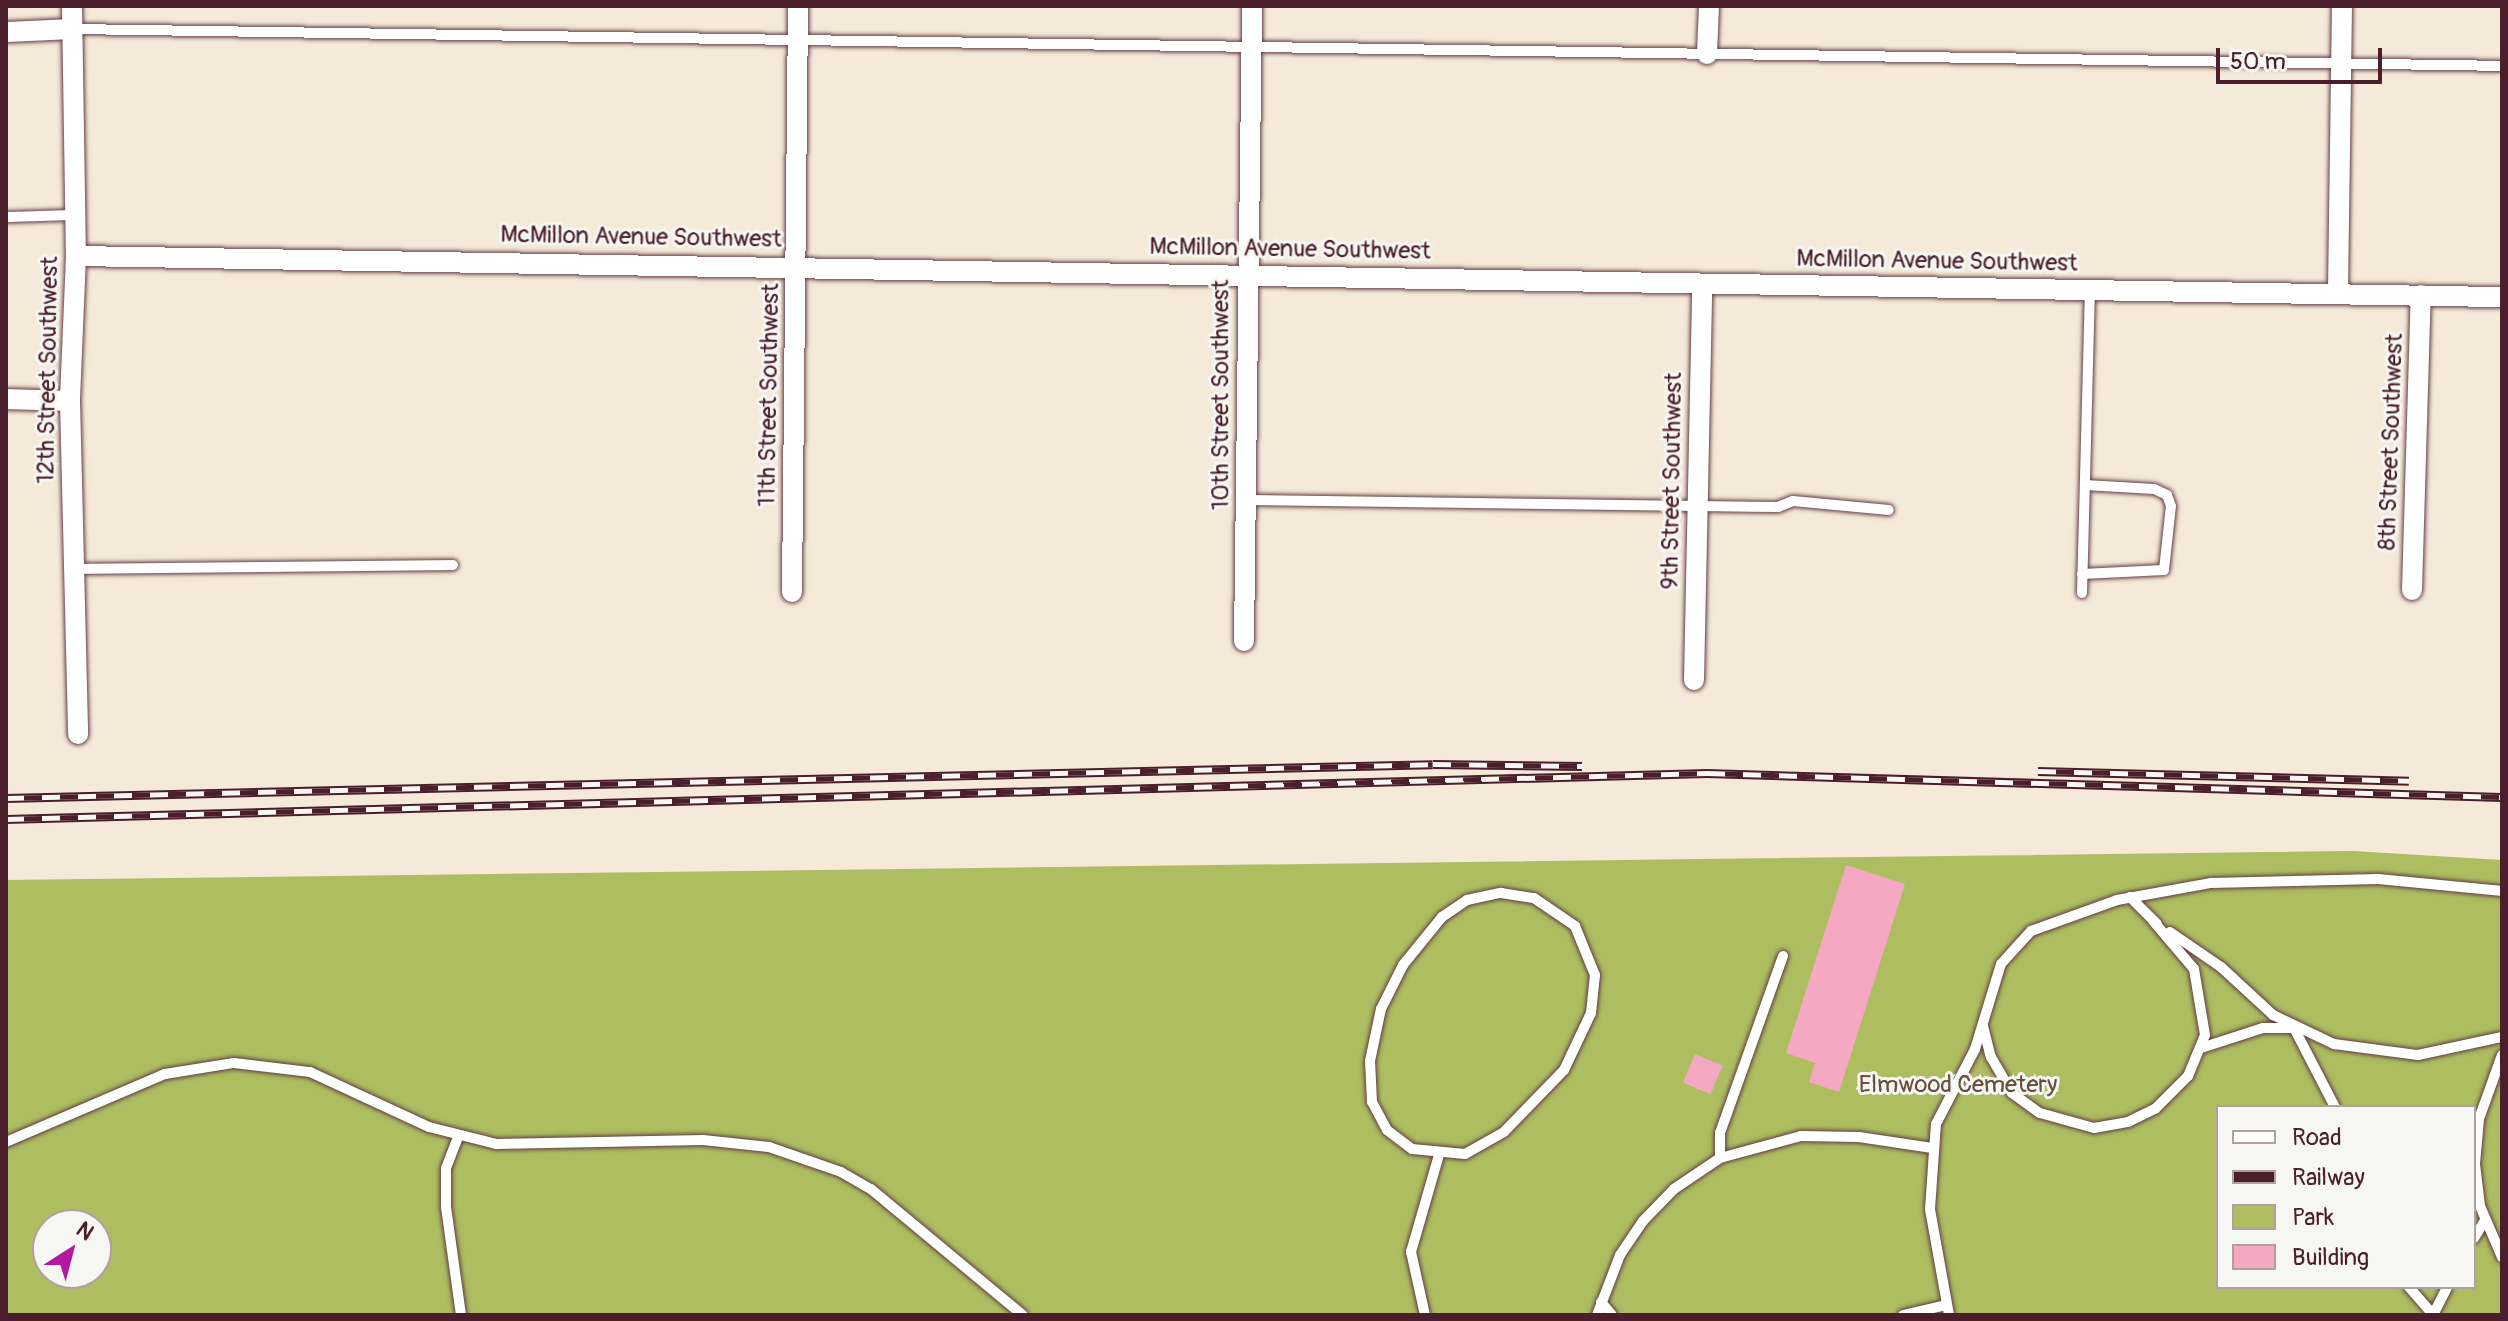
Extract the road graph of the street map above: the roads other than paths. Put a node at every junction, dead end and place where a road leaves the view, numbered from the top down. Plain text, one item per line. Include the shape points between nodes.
1 (72, 6) edge
2 (798, 6) edge
3 (1252, 6) edge
4 (1709, 6) edge
5 (2342, 6) edge
6 (73, 29) junction
7 (6, 32) edge
8 (798, 39) junction
9 (1252, 46) junction
10 (1707, 54) junction
11 (2341, 64) junction
12 (2502, 66) edge
13 (75, 215) junction
14 (6, 217) edge
15 (76, 256) junction
16 (798, 265) junction
17 (1248, 273) junction
18 (1702, 284) junction
19 (2090, 288) junction
20 (2338, 291) junction
21 (2421, 295) junction
22 (2502, 297) edge
23 (6, 399) edge
24 (70, 401) junction
25 (2085, 485) junction
26 (1247, 500) junction
27 (1698, 504) junction
28 (1889, 510) dead end
29 (453, 565) dead end
30 (72, 569) junction
31 (2082, 574) junction
32 (2412, 590) dead end
33 (792, 592) dead end
34 (2082, 593) dead end
35 (1244, 641) dead end
36 (1694, 680) dead end
37 (78, 734) dead end
38 (2502, 891) edge
39 (2130, 897) junction
40 (2154, 922) junction
41 (1783, 956) dead end
42 (1983, 1024) junction
43 (2294, 1028) junction
44 (2502, 1037) edge
45 (2201, 1048) junction
46 (2502, 1055) edge
47 (2334, 1105) edge
48 (458, 1137) junction
49 (6, 1142) edge
50 (1932, 1148) junction
51 (1439, 1155) junction
52 (1720, 1158) junction
53 (2484, 1222) junction
54 (2476, 1235) edge
55 (2502, 1257) edge
56 (2411, 1289) edge
57 (2446, 1289) edge
58 (1601, 1302) junction
59 (1947, 1310) edge
60 (461, 1315) edge
61 (1023, 1315) edge
62 (1425, 1315) edge
63 (1597, 1315) edge
64 (1612, 1315) edge
65 (1903, 1315) edge
66 (1933, 1315) edge

1 - 6 street, 12th Street Southwest
2 - 8 street, 11th Street Southwest
3 - 9 street, 10th Street Southwest
4 - 10 street
5 - 11 street
6 - 7 street
6 - 8 lane
6 - 13 street, 12th Street Southwest
8 - 9 lane
8 - 16 street, 11th Street Southwest
9 - 10 lane
9 - 17 street, 10th Street Southwest
10 - 11 lane
11 - 12 lane
11 - 20 street
13 - 14 lane
13 - 15 street, 12th Street Southwest
15 - 16 street, McMillon Avenue Southwest
15 - 24 street, 12th Street Southwest
16 - 17 street, McMillon Avenue Southwest
16 - 33 street, 11th Street Southwest
17 - 18 street, McMillon Avenue Southwest
17 - 26 street, 10th Street Southwest
18 - 19 street, McMillon Avenue Southwest
18 - 27 street, 9th Street Southwest
19 - 20 street, McMillon Avenue Southwest
19 - 25 lane
20 - 21 street, McMillon Avenue Southwest
21 - 22 street, McMillon Avenue Southwest
21 - 32 street, 8th Street Southwest
23 - 24 street
24 - 30 street, 12th Street Southwest
25 - 31 lane
25 - 31 lane via 2154,489 2167,495 2171,506 2164,570
26 - 27 lane
26 - 35 street, 10th Street Southwest
27 - 28 lane via 1778,507 1793,501
27 - 36 street, 9th Street Southwest
29 - 30 lane
30 - 37 street, 12th Street Southwest
31 - 34 lane
38 - 39 lane via 2378,879 2310,879 2211,883
39 - 40 lane
39 - 42 lane via 2056,918 2020,940 1994,978
40 - 43 lane via 2221,967
40 - 45 lane via 2181,949 2197,978 2204,1006
41 - 52 lane via 1720,1133
42 - 45 lane via 1991,1057 2012,1093 2058,1122 2085,1127 2110,1126 2155,1109 2188,1076
42 - 50 lane via 1942,1107
43 - 44 lane via 2334,1044 2396,1055
43 - 45 lane via 2263,1028
43 - 47 lane
46 - 53 lane via 2484,1099 2476,1140
48 - 49 lane via 310,1072 234,1063 165,1074
48 - 60 lane via 446,1168 446,1207
48 - 61 lane via 534,1146 740,1142 809,1159 871,1189
50 - 52 lane via 1859,1137 1801,1136
50 - 59 lane via 1930,1209
51 - 51 lane via 1479,1148 1525,1115 1564,1070 1591,1013 1595,975 1585,942 1565,916 1534,898 1501,893 1452,908 1415,948 1381,1009 1370,1061 1372,1102 1398,1141
51 - 62 lane via 1411,1252
52 - 58 lane via 1674,1189 1643,1221 1620,1255
53 - 54 lane
53 - 55 lane
56 - 57 lane via 2433,1315
58 - 63 lane
58 - 64 lane
59 - 65 lane
59 - 66 lane

